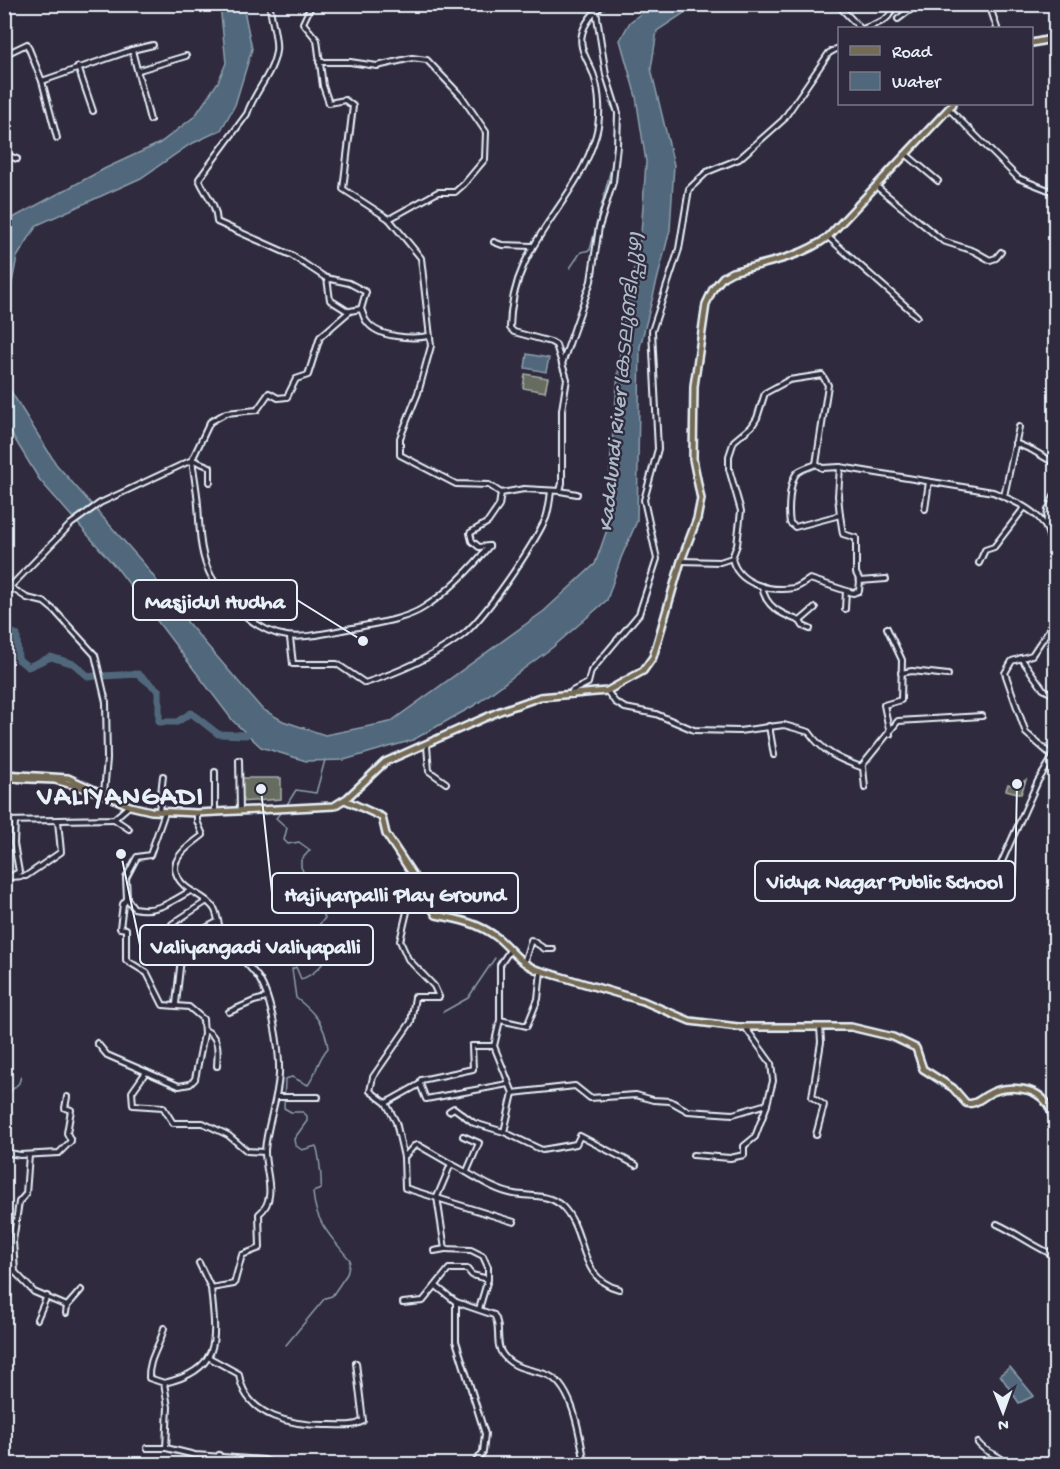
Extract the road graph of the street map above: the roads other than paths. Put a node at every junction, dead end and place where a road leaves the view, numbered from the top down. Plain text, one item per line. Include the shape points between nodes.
1 (270, 4) edge
2 (312, 4) edge
3 (604, 4) edge
4 (837, 4) edge
5 (918, 4) edge
6 (989, 4) edge
7 (909, 8) edge
8 (596, 11) junction
9 (897, 20) dead end
10 (859, 27) edge
11 (868, 27) edge
12 (997, 27) edge
13 (1056, 38) edge
14 (1033, 43) edge
15 (153, 45) dead end
16 (838, 48) edge
17 (132, 50) junction
18 (4, 55) edge
19 (186, 56) dead end
20 (320, 62) junction
21 (78, 67) junction
22 (139, 70) junction
23 (42, 81) junction
24 (951, 106) edge
25 (93, 111) dead end
26 (150, 120) dead end
27 (57, 138) dead end
28 (4, 154) edge
29 (906, 155) junction
30 (17, 159) dead end
31 (938, 181) dead end
32 (877, 188) junction
33 (1051, 192) dead end
34 (389, 219) junction
35 (828, 237) junction
36 (494, 242) dead end
37 (532, 246) junction
38 (1001, 252) dead end
39 (327, 278) junction
40 (361, 309) junction
41 (349, 312) junction
42 (917, 316) dead end
43 (429, 336) junction
44 (562, 364) junction
45 (1056, 406) edge
46 (1056, 414) edge
47 (1019, 427) dead end
48 (1015, 443) junction
49 (192, 460) junction
50 (816, 464) junction
51 (1056, 464) edge
52 (840, 467) junction
53 (210, 482) dead end
54 (929, 482) junction
55 (551, 490) junction
56 (560, 491) junction
57 (1056, 492) edge
58 (501, 493) junction
59 (577, 494) dead end
60 (1004, 496) junction
61 (1024, 507) junction
62 (925, 509) dead end
63 (840, 515) junction
64 (1046, 527) junction
65 (732, 558) junction
66 (1055, 559) edge
67 (681, 561) junction
68 (979, 563) dead end
69 (886, 579) dead end
70 (860, 581) junction
71 (4, 583) edge
72 (762, 586) junction
73 (10, 587) junction
74 (846, 591) junction
75 (815, 608) dead end
76 (845, 609) dead end
77 (1056, 619) edge
78 (800, 621) junction
79 (887, 628) dead end
80 (810, 629) dead end
81 (290, 638) junction
82 (1021, 658) junction
83 (901, 673) junction
84 (948, 675) dead end
85 (608, 691) junction
86 (572, 695) junction
87 (1056, 696) edge
88 (982, 716) dead end
89 (769, 726) junction
90 (890, 735) junction
91 (427, 746) junction
92 (774, 755) dead end
93 (1054, 758) edge
94 (239, 760) dead end
95 (863, 767) junction
96 (215, 772) dead end
97 (4, 776) edge
98 (163, 776) dead end
99 (446, 783) dead end
100 (865, 788) dead end
101 (104, 793) junction
102 (345, 800) junction
103 (130, 806) junction
104 (240, 811) junction
105 (162, 812) junction
106 (215, 812) junction
107 (197, 813) junction
108 (114, 819) junction
109 (4, 821) edge
110 (15, 821) junction
111 (58, 821) junction
112 (129, 829) dead end
113 (9, 877) junction
114 (995, 877) dead end
115 (416, 878) junction
116 (4, 883) edge
117 (190, 891) junction
118 (127, 899) junction
119 (207, 901) junction
120 (217, 922) junction
121 (172, 924) dead end
122 (553, 949) dead end
123 (510, 950) junction
124 (524, 964) junction
125 (541, 971) junction
126 (266, 999) junction
127 (176, 1004) junction
128 (229, 1012) dead end
129 (500, 1020) junction
130 (745, 1027) junction
131 (820, 1027) junction
132 (204, 1029) junction
133 (97, 1043) dead end
134 (494, 1046) junction
135 (217, 1066) dead end
136 (146, 1072) junction
137 (420, 1084) junction
138 (508, 1084) junction
139 (513, 1093) junction
140 (67, 1097) dead end
141 (278, 1097) junction
142 (318, 1098) dead end
143 (386, 1103) junction
144 (767, 1104) junction
145 (449, 1111) dead end
146 (1056, 1122) edge
147 (504, 1132) junction
148 (816, 1135) dead end
149 (463, 1136) dead end
150 (4, 1152) edge
151 (265, 1152) junction
152 (28, 1155) junction
153 (693, 1155) dead end
154 (404, 1157) junction
155 (451, 1164) junction
156 (636, 1165) dead end
157 (467, 1171) junction
158 (436, 1197) junction
159 (514, 1222) dead end
160 (996, 1224) dead end
161 (446, 1249) junction
162 (434, 1251) dead end
163 (1056, 1256) edge
164 (4, 1260) edge
165 (12, 1261) junction
166 (199, 1263) dead end
167 (488, 1279) junction
168 (436, 1286) junction
169 (211, 1288) junction
170 (619, 1289) dead end
171 (81, 1290) dead end
172 (47, 1296) junction
173 (456, 1302) junction
174 (403, 1303) dead end
175 (67, 1306) junction
176 (479, 1309) junction
177 (66, 1313) dead end
178 (37, 1319) dead end
179 (164, 1328) dead end
180 (208, 1357) junction
181 (356, 1363) dead end
182 (164, 1383) junction
183 (978, 1443) dead end
184 (147, 1448) dead end
185 (166, 1448) junction
186 (219, 1455) junction
187 (215, 1464) edge
188 (275, 1464) edge
189 (474, 1464) edge
190 (585, 1464) edge
191 (1007, 1464) edge

1 - 39 street via 276,51 270,72 247,114 199,179 217,207 217,222 291,255
2 - 20 street via 303,23 317,40
3 - 8 street
4 - 10 street
5 - 7 street
6 - 12 street
7 - 9 street
7 - 11 street via 893,6 886,20
8 - 37 street via 583,33 582,47 598,93 597,132 572,187
8 - 44 street via 606,75 618,113 617,146 589,287
13 - 14 main road
15 - 17 street
16 - 86 street via 829,53 783,120 739,159 706,172 690,189 676,260 652,331 658,449 644,500 657,559 639,614 591,671 588,683
17 - 21 street
17 - 22 street
18 - 23 street via 27,44
19 - 22 street
20 - 34 street via 329,103 345,100 353,106 343,189
20 - 34 street via 377,66 412,58 427,60 462,97 486,132 484,159 464,184 455,192 438,192
21 - 23 street
21 - 25 street
22 - 26 street
23 - 27 street
24 - 29 main road
24 - 33 street via 1018,178
28 - 30 street
29 - 31 street
29 - 32 main road
32 - 35 main road
32 - 38 street via 943,241 990,260
34 - 43 street via 421,258
35 - 42 street
35 - 67 main road via 792,256 732,272 713,289 706,304 694,386 693,459 701,499
36 - 37 street
37 - 44 street via 514,296 510,328 556,345
39 - 40 street via 349,282 366,292
39 - 41 street via 330,300
40 - 41 street
40 - 43 street via 367,323 376,330 415,339
41 - 49 street via 320,337 308,375 296,379 286,397 269,393 257,410 226,413 210,422
43 - 58 street via 426,370 400,438 400,455 456,484 489,485
44 - 56 street via 567,379 562,410
45 - 46 street
47 - 48 street
48 - 51 street
48 - 60 street
49 - 53 street via 210,466
49 - 73 street via 96,506 73,523
49 - 81 street via 200,540 211,576 254,624 267,633
50 - 52 street via 822,468
50 - 63 street via 796,474 790,523 799,526
50 - 65 street via 828,385 822,375 789,380 765,393 752,426 734,441 729,469 741,512 738,545
52 - 54 street
52 - 63 street
54 - 60 street
54 - 62 street
55 - 56 street
55 - 58 street
55 - 81 street via 547,516 518,565 474,626 458,639 398,672 365,683 337,664 293,664
56 - 59 street
57 - 64 street
58 - 81 street via 499,506 488,522 470,533 479,548 489,546 422,609 379,623
60 - 61 street
61 - 64 street
61 - 68 street via 994,548 985,550
63 - 70 street via 843,534 856,538 856,573
64 - 66 street
65 - 67 street via 720,562
65 - 72 street via 741,577
67 - 85 main road via 652,657 637,675
69 - 70 street
70 - 74 street via 859,591
71 - 73 street
72 - 74 street via 795,588 810,579
72 - 78 street via 764,599 771,607
73 - 101 street via 56,611 96,655 106,702
74 - 76 street
75 - 78 street
77 - 82 street via 1036,651
78 - 80 street
79 - 83 street via 902,660
82 - 87 street via 1043,689
82 - 93 street via 1007,665 1005,676 1026,733
83 - 84 street
83 - 90 street via 901,700 884,705
85 - 86 main road
85 - 89 street via 625,708 656,714 694,730 740,731
86 - 91 main road via 530,699
88 - 90 street via 898,721
89 - 92 street
89 - 95 street via 791,725 805,730 819,747
90 - 95 street
91 - 99 street via 429,771
91 - 102 main road via 385,762
93 - 114 street via 1038,781
94 - 104 street
95 - 100 street
96 - 106 street
97 - 101 main road via 55,780
98 - 105 street
101 - 103 main road
102 - 104 main road via 334,806
102 - 115 main road via 382,817 386,834
103 - 105 main road
103 - 108 street
104 - 106 main road
105 - 107 main road
105 - 118 street via 150,855 137,857 127,874
106 - 107 main road
107 - 117 street via 203,835 175,865 178,878
108 - 111 street
108 - 112 street
109 - 110 street
110 - 111 street
110 - 113 street via 18,872
111 - 113 street via 61,852 26,876
113 - 116 street
115 - 123 main road via 430,888 428,902 435,915 474,923
115 - 143 street via 400,941 408,958 440,997 415,997 411,1022 373,1077 370,1091
117 - 118 street via 148,911 134,908
117 - 119 street
118 - 127 street via 120,928 126,928 126,960 147,973 164,1005
119 - 120 street
119 - 121 street
120 - 126 street via 239,957 259,979
120 - 127 street via 183,940
122 - 124 street via 530,941
123 - 124 main road
123 - 129 street via 500,965
124 - 125 main road
125 - 129 street via 538,999 527,1026
125 - 130 main road via 643,1000 686,1020
126 - 128 street
126 - 141 street via 276,1028
127 - 132 street via 189,1007 203,1019
129 - 134 street
130 - 131 main road
130 - 144 street via 771,1064 773,1081
131 - 146 main road via 862,1029 909,1044 918,1050 922,1069 953,1088 968,1104 1005,1087 1034,1094 1048,1104
131 - 148 street via 812,1097 824,1106 824,1112
132 - 135 street via 216,1040
132 - 136 street via 195,1079 190,1084 179,1086
133 - 136 street via 107,1055
134 - 137 street via 472,1046 473,1069 421,1080
134 - 138 street
136 - 151 street via 132,1092 133,1105 163,1107 173,1123 203,1123 228,1135 246,1151
137 - 138 street via 426,1099
137 - 143 street
138 - 139 street
139 - 144 street via 575,1086 590,1098 636,1095 670,1101 688,1111 733,1114
139 - 147 street
140 - 152 street via 65,1108 71,1110 67,1133 71,1141 59,1153
141 - 142 street
141 - 151 street via 270,1114
143 - 154 street via 396,1122
144 - 153 street via 755,1137 744,1146 744,1155
145 - 147 street via 454,1108 474,1123
147 - 156 street via 542,1150 576,1144 580,1136
149 - 157 street via 479,1143
150 - 152 street
151 - 169 street via 271,1190 265,1209 259,1214 260,1248 242,1255 234,1284
152 - 165 street via 26,1194 20,1202
154 - 155 street via 418,1146
154 - 158 street via 405,1188
155 - 157 street
155 - 158 street
157 - 170 street via 496,1188 560,1204 576,1227 587,1265 603,1283
158 - 159 street
158 - 161 street
160 - 163 street
161 - 162 street
161 - 167 street via 471,1250 483,1256
164 - 165 street
165 - 172 street via 15,1272 34,1292
166 - 169 street
167 - 168 street via 472,1275 467,1269 449,1269
167 - 176 street
168 - 173 street
168 - 174 street via 423,1301
169 - 180 street via 214,1347
171 - 175 street
172 - 175 street
172 - 178 street
173 - 176 street
173 - 189 street via 456,1341 485,1434 483,1452
175 - 177 street
176 - 190 street via 497,1318 500,1351 514,1366 559,1381 576,1419
179 - 182 street via 148,1366 150,1378
180 - 181 street via 239,1374 243,1392 260,1410 303,1426 354,1425 363,1421
180 - 182 street via 196,1372
182 - 185 street via 168,1407
183 - 191 street
184 - 185 street
185 - 186 street via 195,1455
186 - 187 street
186 - 188 street

